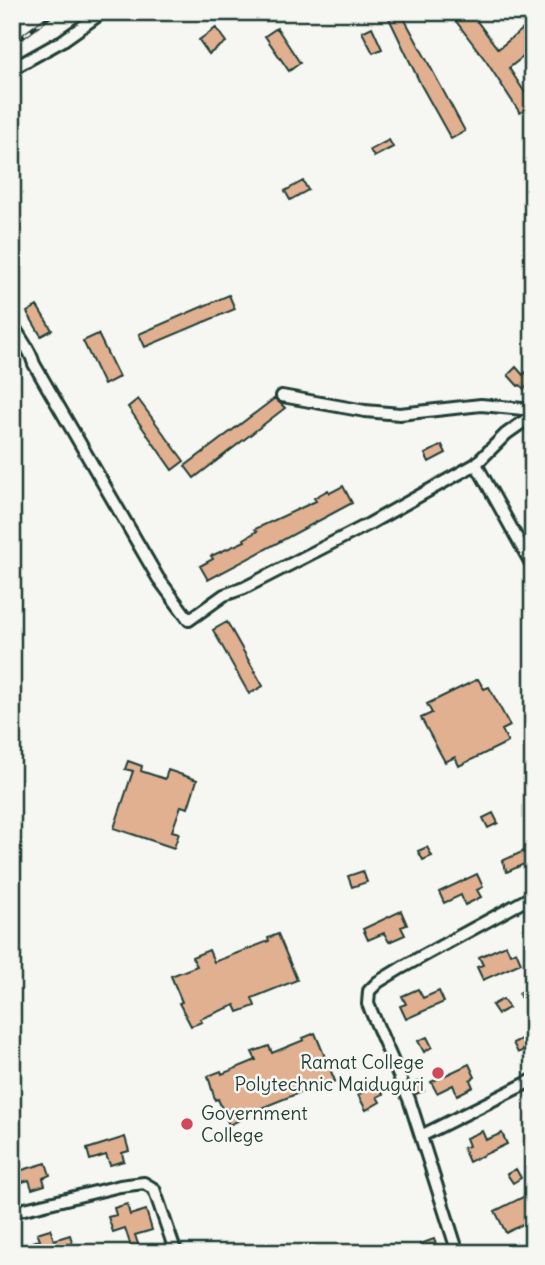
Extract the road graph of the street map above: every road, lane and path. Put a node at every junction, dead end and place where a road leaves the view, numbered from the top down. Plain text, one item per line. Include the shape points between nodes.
1 (103, 12) edge
2 (12, 68) edge
3 (12, 323) edge
4 (15, 338) edge
5 (282, 396) dead end
6 (533, 410) edge
7 (533, 415) edge
8 (476, 464) junction
9 (533, 568) edge
10 (533, 896) edge
11 (533, 1080) edge
12 (421, 1136) junction
13 (12, 1212) edge
14 (176, 1253) edge
15 (458, 1253) edge

1 - 2 street
3 - 4 street
4 - 8 street via 30,350 34,365 158,578 188,620 224,595 369,524
5 - 6 street via 400,414 481,405
7 - 8 street
8 - 9 street
10 - 12 street via 401,968 369,991 368,1004
11 - 12 street
12 - 15 street
13 - 14 street via 144,1183 154,1189

